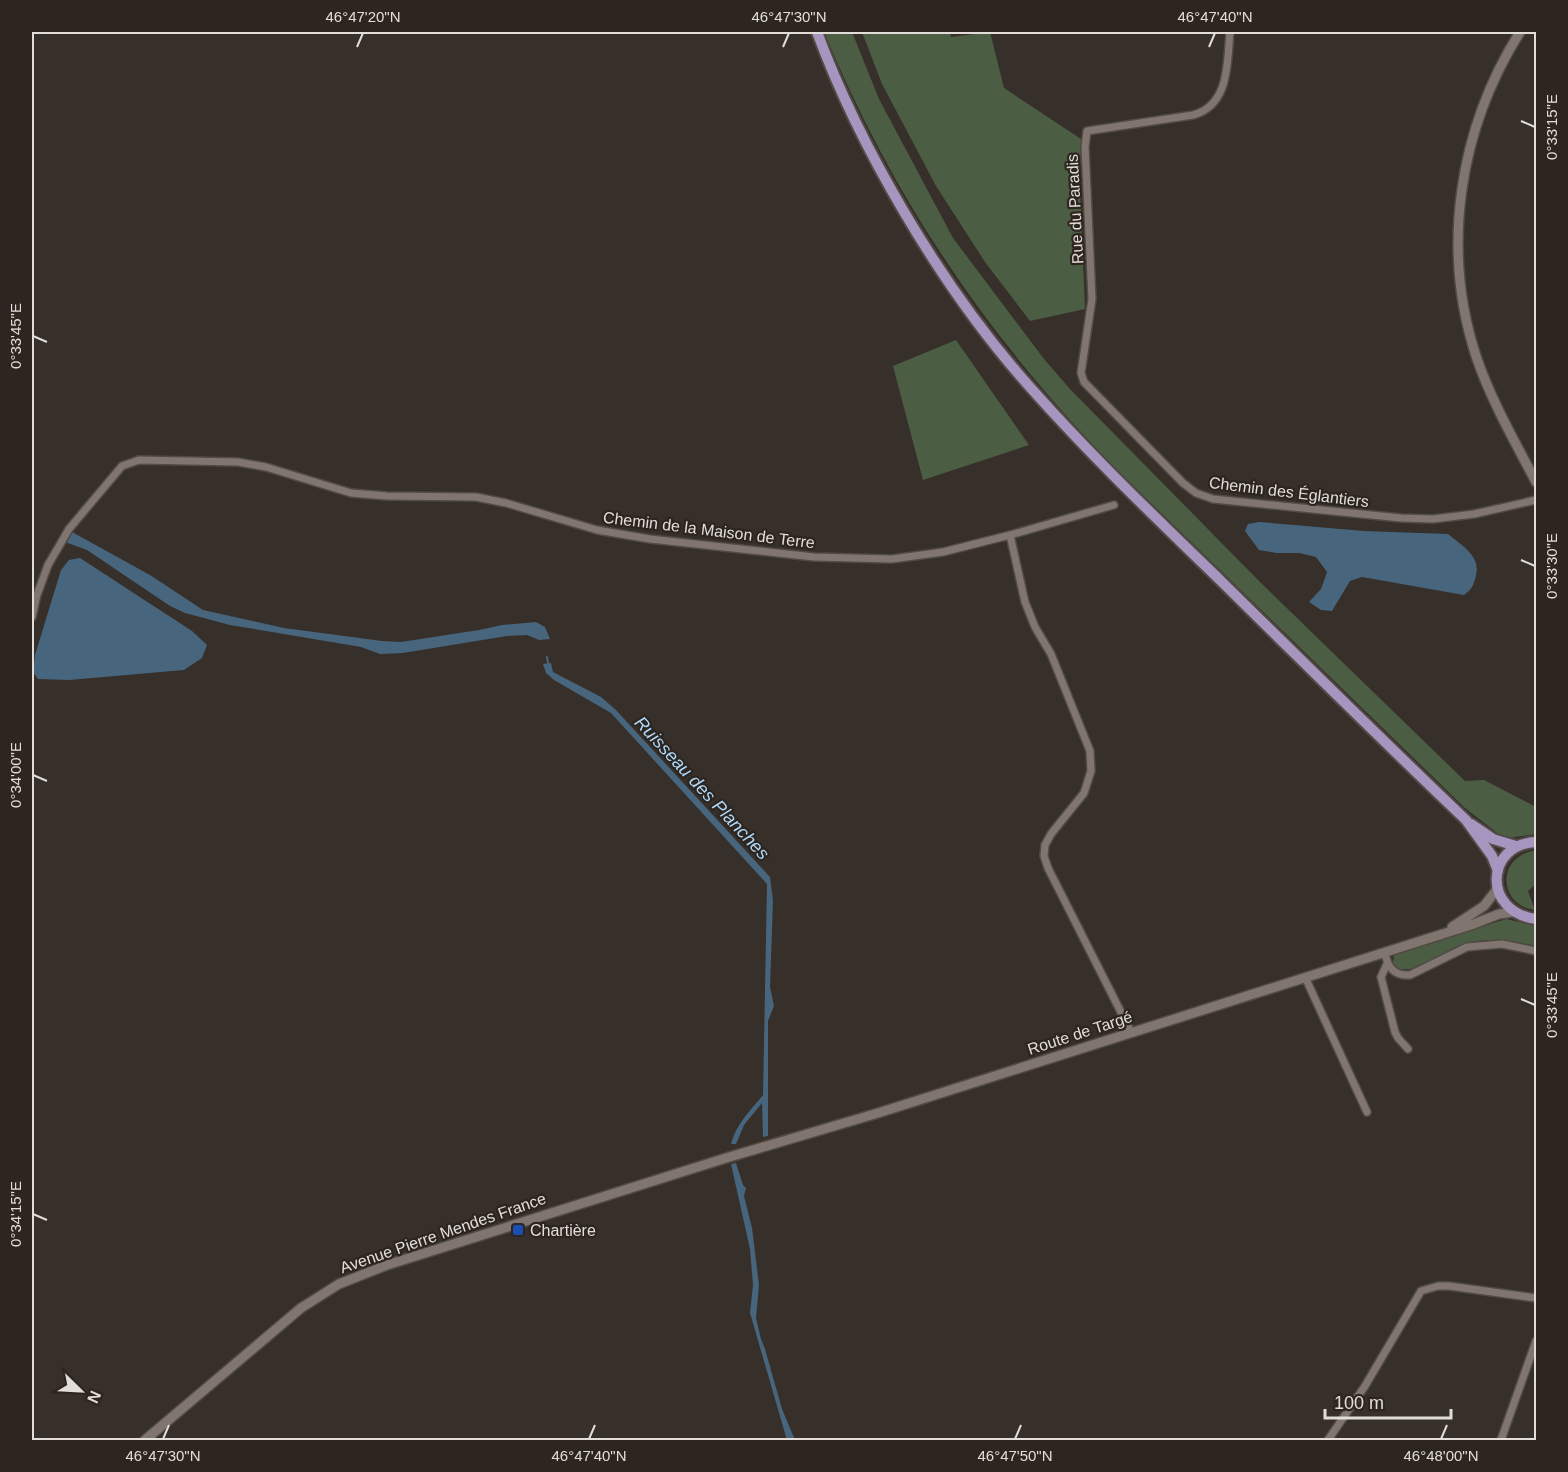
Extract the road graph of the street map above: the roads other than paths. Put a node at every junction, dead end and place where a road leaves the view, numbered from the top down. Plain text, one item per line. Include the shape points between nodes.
1 (817, 32) edge
2 (1230, 32) edge
3 (1520, 32) edge
4 (1084, 382) joint
5 (1536, 482) edge
6 (1536, 500) edge
7 (1114, 505) dead end
8 (1010, 535) junction
9 (32, 617) edge
10 (1466, 820) junction
11 (1536, 842) edge
12 (1516, 846) junction
13 (1498, 870) junction
14 (1498, 888) junction
15 (1513, 912) junction
16 (1536, 919) edge
17 (1442, 934) junction
18 (1536, 951) edge
19 (1385, 952) junction
20 (1387, 964) junction
21 (1305, 977) junction
22 (1131, 1032) junction
23 (1408, 1049) dead end
24 (1367, 1112) dead end
25 (726, 1158) joint
26 (1536, 1298) edge
27 (1536, 1341) edge
28 (145, 1440) edge
29 (1328, 1440) edge
30 (1501, 1440) edge

1 - 10 main road via 891,187 955,289 1020,376 1118,480
2 - 4 street, Rue du Paradis via 1224,85 1209,108 1194,115 1088,131 1085,147 1092,299 1081,373
3 - 5 street via 1493,80 1473,134 1462,182 1458,248 1465,314 1477,358 1491,396
4 - 6 street, Chemin des Églantiers via 1183,483 1213,499 1433,519
7 - 8 street, Chemin de la Maison de Terre
8 - 9 street, Chemin de la Maison de Terre via 943,552 892,559 814,557 618,534 476,498 351,493 238,462 139,460 122,466 69,529 48,565
8 - 22 street via 1025,602 1051,654 1090,751 1091,771 1084,793 1051,834 1044,856
10 - 12 main road via 1493,839
10 - 13 main road
11 - 12 main road
12 - 13 main road
13 - 14 main road
14 - 15 main road
14 - 17 street, Route de Targé via 1484,906
15 - 16 main road
15 - 17 street, Route de Targé
17 - 19 street, Route de Targé
18 - 20 street via 1502,944 1467,947 1402,976
19 - 20 street
19 - 21 street, Route de Targé
20 - 23 street via 1381,977 1383,986 1395,1032
21 - 22 street, Route de Targé
21 - 24 street
22 - 25 street, Route de Targé
25 - 28 street, Avenue Pierre Mendes France via 398,1261 339,1284 290,1317
26 - 29 street via 1449,1286 1421,1291
27 - 30 street

